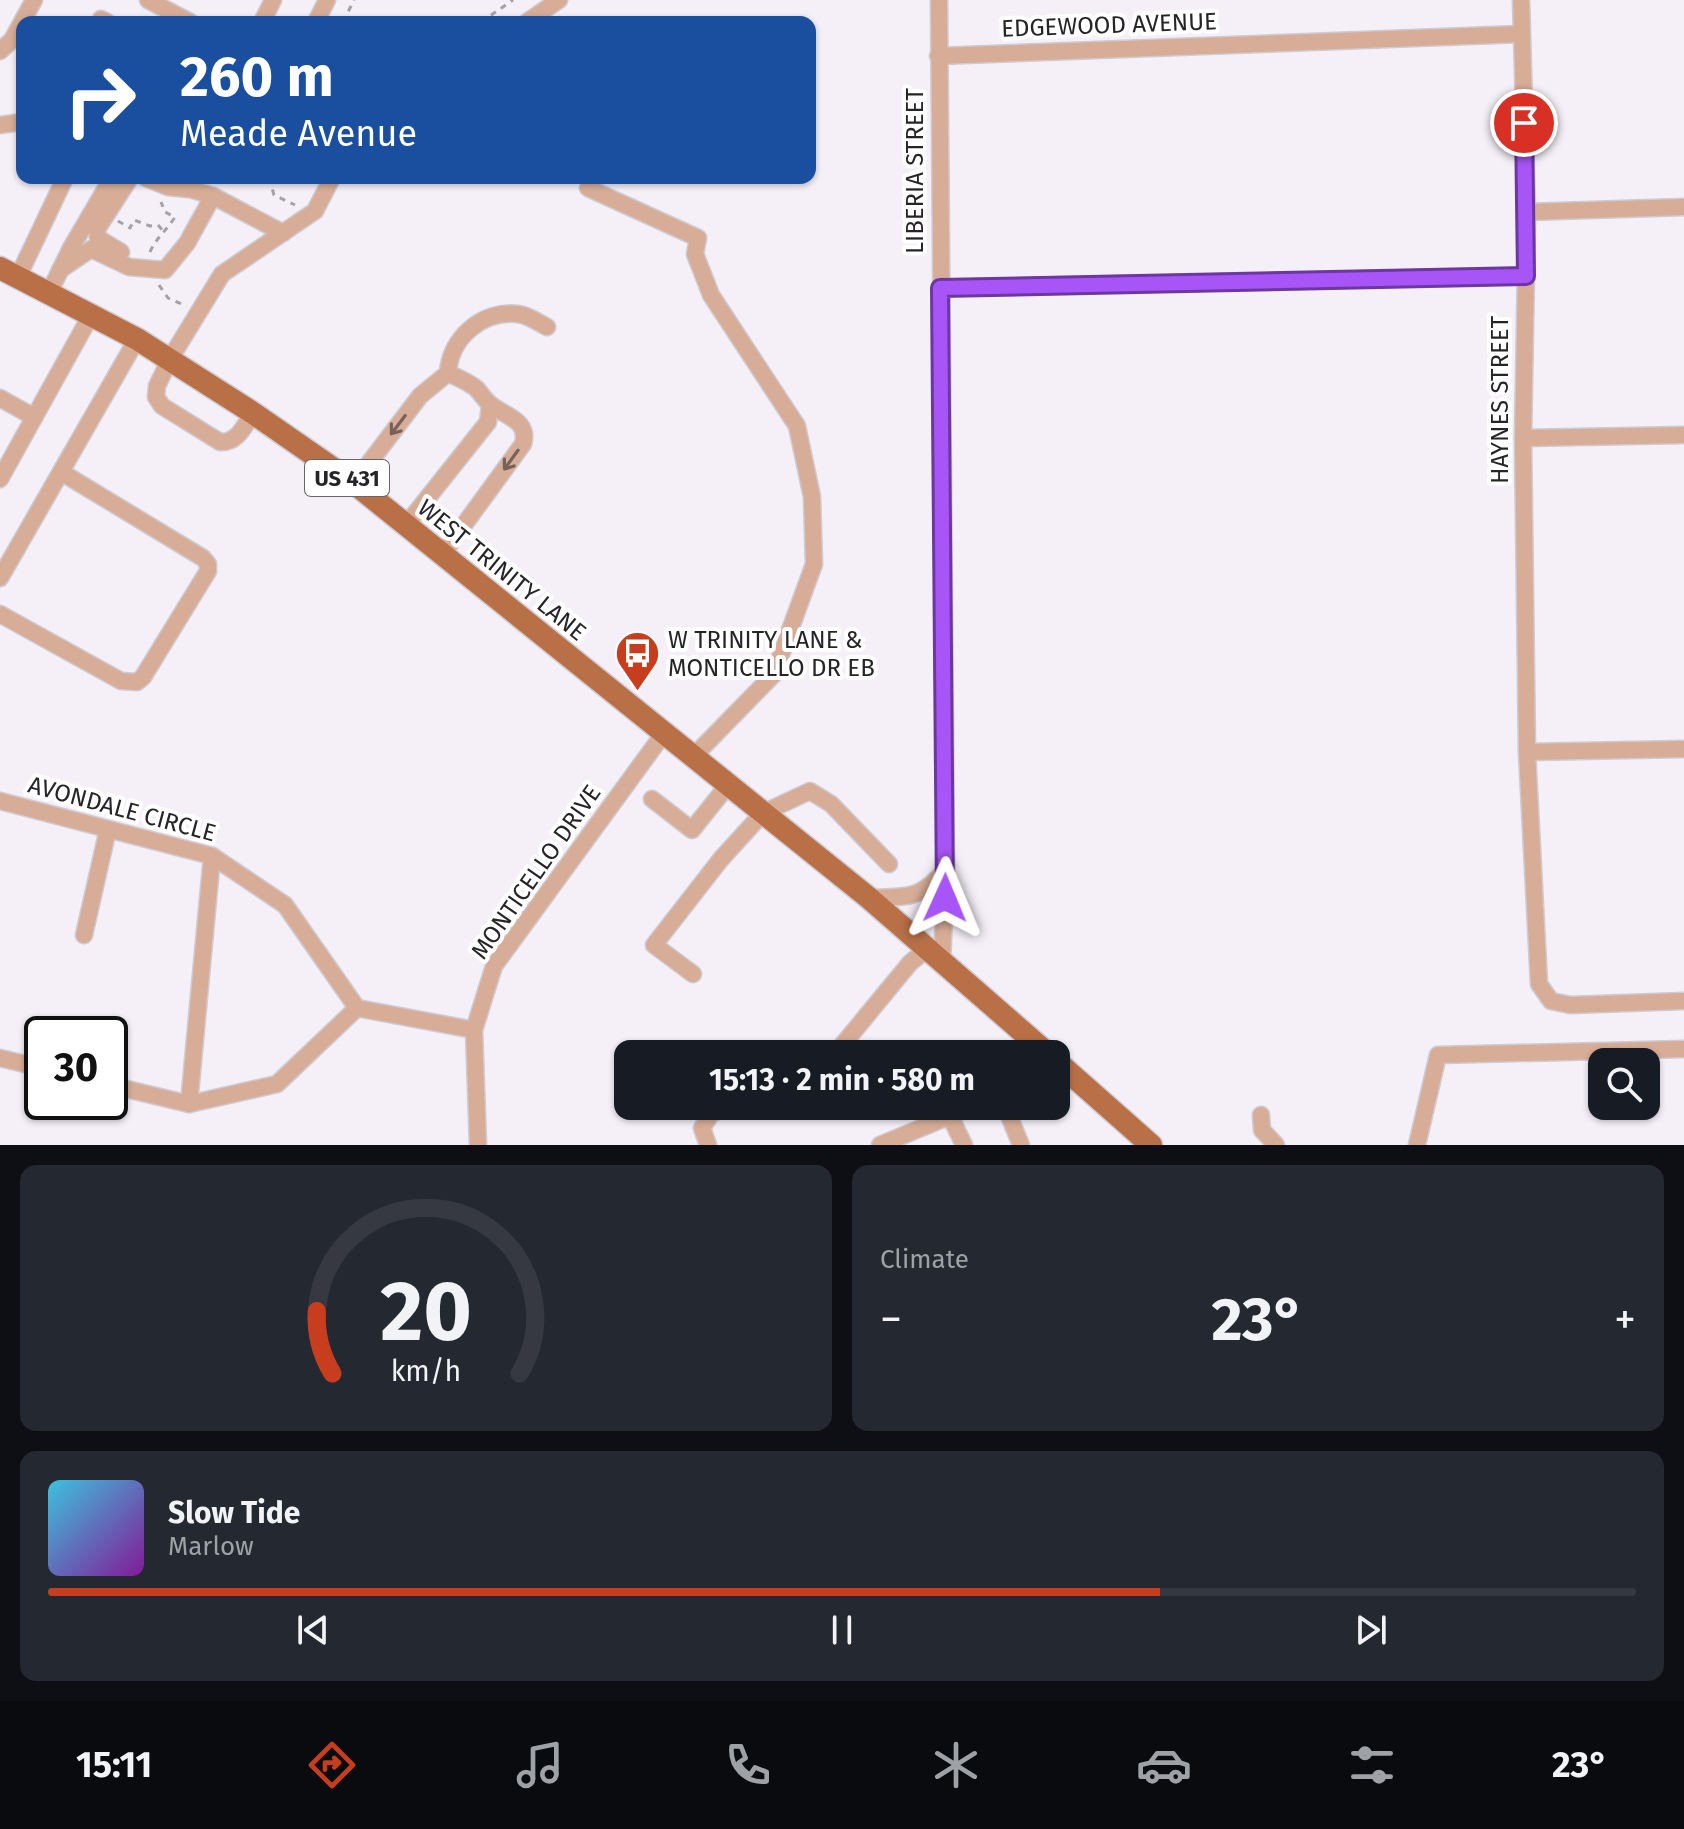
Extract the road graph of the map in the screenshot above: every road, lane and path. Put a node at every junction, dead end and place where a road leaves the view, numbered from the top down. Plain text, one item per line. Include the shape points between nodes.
1 (148, 0) edge
2 (513, 0) edge
3 (559, 0) edge
4 (939, 0) edge
5 (1521, 0) edge
6 (179, 16) edge
7 (490, 16) edge
8 (536, 16) edge
9 (16, 33) edge
10 (1521, 34) junction
11 (0, 51) edge
12 (938, 56) junction
13 (61, 184) edge
14 (109, 184) edge
15 (126, 184) edge
16 (161, 184) edge
17 (184, 184) edge
18 (271, 184) edge
19 (329, 184) edge
20 (588, 188) dead end
21 (193, 190) junction
22 (213, 196) junction
23 (160, 201) dead end
24 (298, 206) dead end
25 (1684, 207) edge
26 (1527, 212) junction
27 (112, 218) dead end
28 (164, 232) junction
29 (283, 233) junction
30 (146, 263) junction
31 (60, 270) junction
32 (6, 275) edge
33 (1526, 276) junction
34 (154, 278) dead end
35 (940, 288) junction
36 (49, 293) junction
37 (184, 305) dead end
38 (91, 315) junction
39 (547, 327) dead end
40 (137, 339) junction
41 (170, 359) junction
42 (448, 373) junction
43 (0, 398) edge
44 (490, 405) junction
45 (253, 413) junction
46 (34, 417) junction
47 (1684, 435) edge
48 (1523, 438) junction
49 (61, 472) junction
50 (0, 479) edge
51 (354, 483) junction
52 (406, 525) junction
53 (442, 555) junction
54 (0, 578) edge
55 (0, 614) edge
56 (664, 733) junction
57 (1684, 749) edge
58 (1527, 752) junction
59 (693, 757) junction
60 (728, 785) junction
61 (652, 799) dead end
62 (0, 801) edge
63 (763, 813) junction
64 (108, 829) junction
65 (212, 856) junction
66 (889, 864) dead end
67 (946, 870) junction
68 (869, 898) junction
69 (84, 935) dead end
70 (934, 956) junction
71 (693, 974) dead end
72 (1684, 1001) edge
73 (357, 1008) junction
74 (474, 1030) junction
75 (847, 1040) edge
76 (1030, 1040) edge
77 (1684, 1049) edge
78 (0, 1058) edge
79 (24, 1064) edge
80 (1070, 1075) edge
81 (128, 1089) edge
82 (189, 1104) junction
83 (1261, 1115) dead end
84 (707, 1120) edge
85 (940, 1120) edge
86 (952, 1120) edge
87 (1011, 1120) edge
88 (478, 1145) edge
89 (708, 1145) edge
90 (880, 1145) edge
91 (964, 1145) edge
92 (1021, 1145) edge
93 (1151, 1145) edge
94 (1276, 1145) edge
95 (1417, 1145) edge

1 - 6 street
2 - 7 path
3 - 8 street
4 - 12 street, LIBERIA STREET
5 - 10 street, HAYNES STREET
9 - 11 street
10 - 12 street, EDGEWOOD AVENUE
10 - 26 street, HAYNES STREET
12 - 35 street, LIBERIA STREET
13 - 32 street
14 - 31 street
15 - 30 street via 97,229 98,238
16 - 21 street
17 - 21 street
18 - 24 path via 274,195
19 - 29 street via 315,211
20 - 59 street via 698,238 695,254 711,295 797,426 812,497 814,564 774,674
21 - 22 street
22 - 29 street
22 - 30 street via 165,270
23 - 28 path via 175,217
25 - 26 street
26 - 33 street, HAYNES STREET
27 - 28 path via 130,228 134,220 158,225
28 - 30 path
29 - 41 street via 222,274
30 - 31 street via 129,267 91,249
31 - 36 street
32 - 36 main road, WEST TRINITY LANE / US 431
33 - 35 street
33 - 48 street, HAYNES STREET
34 - 37 path via 168,298
35 - 67 street, LIBERIA STREET
36 - 38 main road, WEST TRINITY LANE / US 431
38 - 40 main road, WEST TRINITY LANE / US 431
38 - 46 street
39 - 42 street via 520,314 490,316 454,346
40 - 41 main road, WEST TRINITY LANE / US 431
40 - 49 street
41 - 45 main road, WEST TRINITY LANE / US 431
41 - 45 street via 157,386 162,406 220,442 236,439
42 - 44 street via 474,386
42 -> 51 street via 420,396
43 - 46 street
44 - 52 street via 488,422
44 -> 53 street via 507,413 526,435
45 - 51 main road, WEST TRINITY LANE / US 431
46 - 50 street
47 - 48 street
48 - 58 street, HAYNES STREET
49 - 54 street
49 - 55 street via 203,558 208,571 137,682 121,681
51 - 52 main road, WEST TRINITY LANE / US 431
52 - 53 main road, WEST TRINITY LANE / US 431
53 - 56 main road, WEST TRINITY LANE / US 431
56 - 59 main road, WEST TRINITY LANE / US 431
56 - 74 street, MONTICELLO DRIVE via 494,966
57 - 58 street
58 - 72 street, HAYNES STREET via 1539,984 1551,1001 1570,1005
59 - 60 main road, WEST TRINITY LANE / US 431
60 - 61 street via 692,830
60 - 63 main road, WEST TRINITY LANE / US 431
62 - 64 street, AVONDALE CIRCLE
63 - 66 street via 810,791 831,804
63 - 68 main road, WEST TRINITY LANE / US 431
63 - 71 street via 654,945
64 - 65 street, AVONDALE CIRCLE
64 - 69 street
65 - 73 street, AVONDALE CIRCLE via 285,905
65 - 82 street
67 - 68 street via 914,896
67 - 70 street, LIBERIA STREET
68 - 70 main road, WEST TRINITY LANE / US 431
70 - 75 street via 910,963
70 - 76 main road, WEST TRINITY LANE / US 431
73 - 74 street
73 - 82 street via 277,1084
74 - 88 street, MONTICELLO DRIVE
77 - 95 street via 1438,1055
78 - 79 street
80 - 93 main road, WEST TRINITY LANE / US 431
81 - 82 street
83 - 94 street via 1262,1130
84 - 89 street via 702,1128
85 - 90 street
86 - 91 street
87 - 92 street

